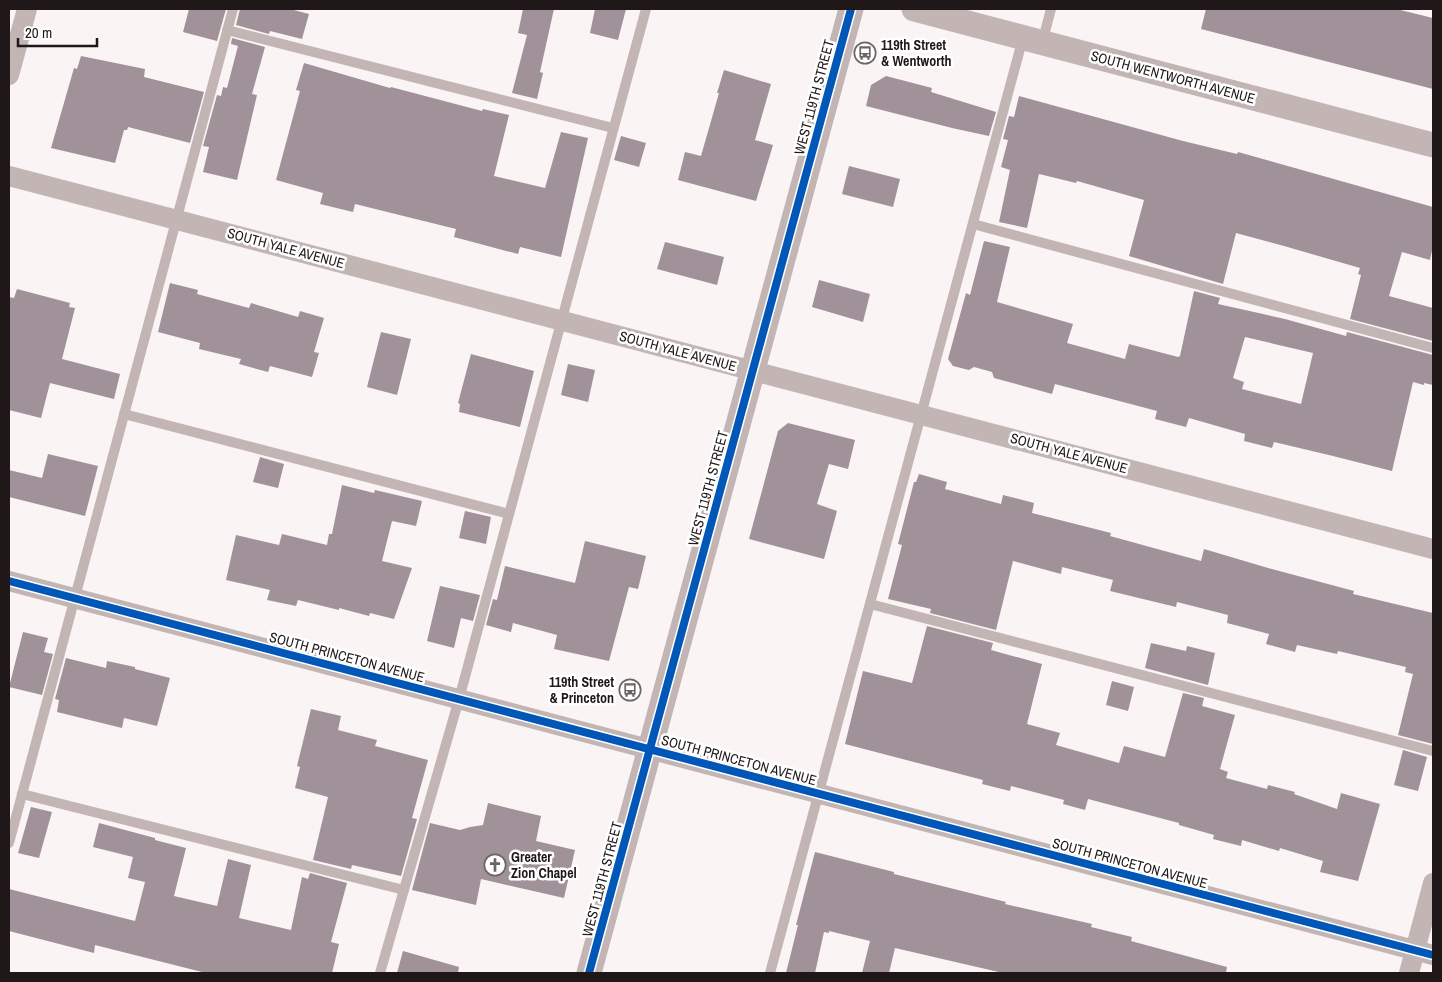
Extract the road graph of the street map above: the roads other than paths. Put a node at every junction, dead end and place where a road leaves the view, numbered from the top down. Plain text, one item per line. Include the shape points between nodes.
1 (27, 9) edge
2 (233, 9) edge
3 (646, 9) edge
4 (851, 9) edge
5 (914, 9) edge
6 (1051, 9) edge
7 (227, 30) junction
8 (1033, 40) junction
9 (9, 76) edge
10 (613, 128) junction
11 (1433, 145) edge
12 (9, 176) edge
13 (176, 220) junction
14 (973, 224) junction
15 (560, 320) junction
16 (1433, 348) edge
17 (753, 370) junction
18 (124, 414) junction
19 (921, 414) junction
20 (509, 514) junction
21 (1433, 549) edge
22 (9, 581) edge
23 (75, 598) junction
24 (870, 604) junction
25 (459, 699) junction
26 (650, 750) junction
27 (1433, 751) edge
28 (22, 794) junction
29 (819, 794) junction
30 (9, 844) edge
31 (1433, 883) edge
32 (404, 890) junction
33 (1424, 953) edge
34 (380, 973) edge
35 (589, 973) edge
36 (770, 973) edge
37 (1409, 973) edge

1 - 9 street
2 - 7 lane
3 - 10 lane
4 - 17 street, WEST 119TH STREET
5 - 8 street, SOUTH WENTWORTH AVENUE
6 - 8 lane
7 - 10 lane
7 - 13 lane
8 - 11 street, SOUTH WENTWORTH AVENUE
8 - 14 lane
10 - 15 lane
12 - 13 street, SOUTH YALE AVENUE
13 - 15 street, SOUTH YALE AVENUE
13 - 18 lane
14 - 16 lane
14 - 19 lane
15 - 17 street, SOUTH YALE AVENUE
15 - 20 lane
17 - 19 street, SOUTH YALE AVENUE
17 - 26 street, WEST 119TH STREET
18 - 20 lane
18 - 23 lane
19 - 21 street, SOUTH YALE AVENUE
19 - 24 lane
20 - 25 lane
22 - 23 street, SOUTH PRINCETON AVENUE
23 - 25 street, SOUTH PRINCETON AVENUE
23 - 28 lane
24 - 27 lane
24 - 29 lane
25 - 26 street, SOUTH PRINCETON AVENUE
25 - 32 lane
26 - 29 street, SOUTH PRINCETON AVENUE
26 - 35 street, WEST 119TH STREET
28 - 30 lane
28 - 32 lane
29 - 33 street, SOUTH PRINCETON AVENUE
29 - 36 lane
31 - 33 street
32 - 34 lane
33 - 37 street

